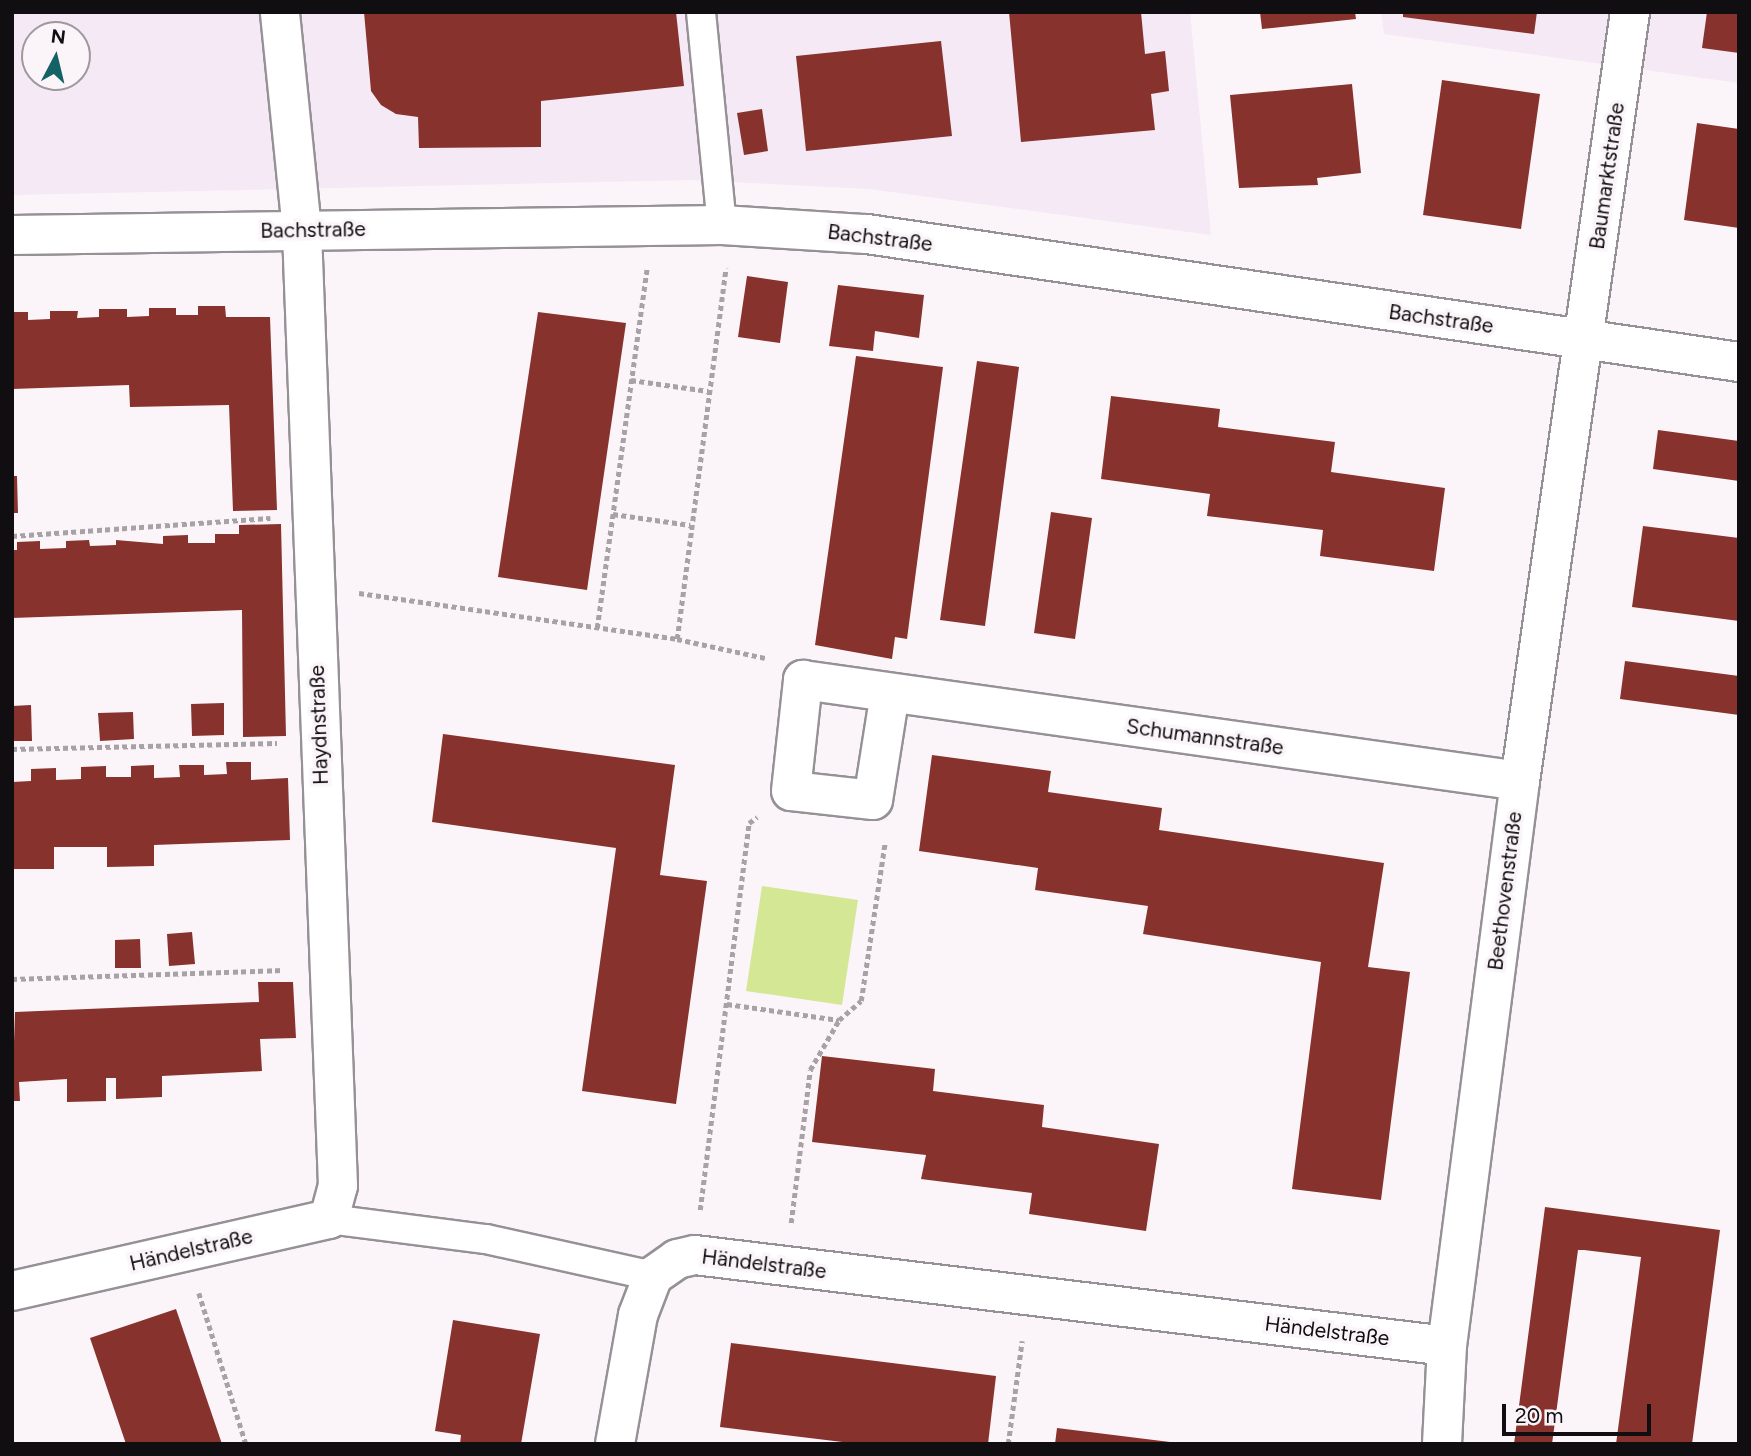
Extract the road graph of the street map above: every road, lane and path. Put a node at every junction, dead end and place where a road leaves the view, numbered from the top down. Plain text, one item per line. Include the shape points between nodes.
1 (280, 12) edge
2 (701, 12) edge
3 (1630, 12) edge
4 (728, 226) junction
5 (653, 227) junction
6 (302, 230) junction
7 (12, 235) edge
8 (1584, 340) junction
9 (1739, 362) edge
10 (631, 380) junction
11 (708, 391) junction
12 (311, 514) junction
13 (613, 514) junction
14 (690, 524) junction
15 (12, 536) edge
16 (313, 586) junction
17 (597, 628) junction
18 (677, 639) junction
19 (803, 680) junction
20 (890, 693) junction
21 (320, 741) junction
22 (12, 749) edge
23 (1520, 781) junction
24 (791, 791) junction
25 (873, 800) junction
26 (330, 968) junction
27 (12, 979) edge
28 (727, 1004) junction
29 (839, 1020) junction
30 (329, 1219) junction
31 (186, 1252) junction
32 (695, 1255) junction
33 (787, 1266) junction
34 (653, 1276) junction
35 (12, 1291) edge
36 (1028, 1296) junction
37 (1447, 1346) junction
38 (246, 1444) edge
39 (615, 1444) edge
40 (1008, 1444) edge
41 (1442, 1444) edge

1 - 6 street, Haydnstraße
2 - 4 lane
3 - 8 street, Baumarktstraße
4 - 5 street, Bachstraße
4 - 8 street, Bachstraße via 867,234
4 - 11 path
5 - 6 street, Bachstraße
5 - 10 path
6 - 7 street, Bachstraße
6 - 12 street, Haydnstraße
8 - 9 street, Bachstraße
8 - 23 street, Beethovenstraße
10 - 11 path
10 - 13 path
11 - 14 path
12 - 15 path via 198,526
12 - 16 street, Haydnstraße
13 - 14 path
13 - 17 path
14 - 18 path
16 - 17 path
16 - 21 street, Haydnstraße
17 - 18 path
18 - 19 path via 784,662
19 - 20 street, Schumannstraße
19 - 24 street
20 - 23 street, Schumannstraße
20 - 25 street
21 - 22 path
21 - 26 street, Haydnstraße
23 - 37 street, Beethovenstraße
24 - 25 street
24 - 28 path via 749,823
25 - 29 path via 889,817 861,1000
26 - 27 path
26 - 30 street, Haydnstraße via 338,1186
28 - 29 path
28 - 32 path
29 - 33 path via 810,1070
30 - 31 street, Händelstraße
30 - 34 lane, Händelstraße via 486,1239
31 - 35 street, Händelstraße
31 - 38 path
32 - 33 street, Händelstraße
32 - 34 street, Händelstraße via 677,1259
33 - 36 street, Händelstraße
34 - 39 street via 638,1315
36 - 37 street, Händelstraße
36 - 40 path
37 - 41 street, Beethovenstraße

